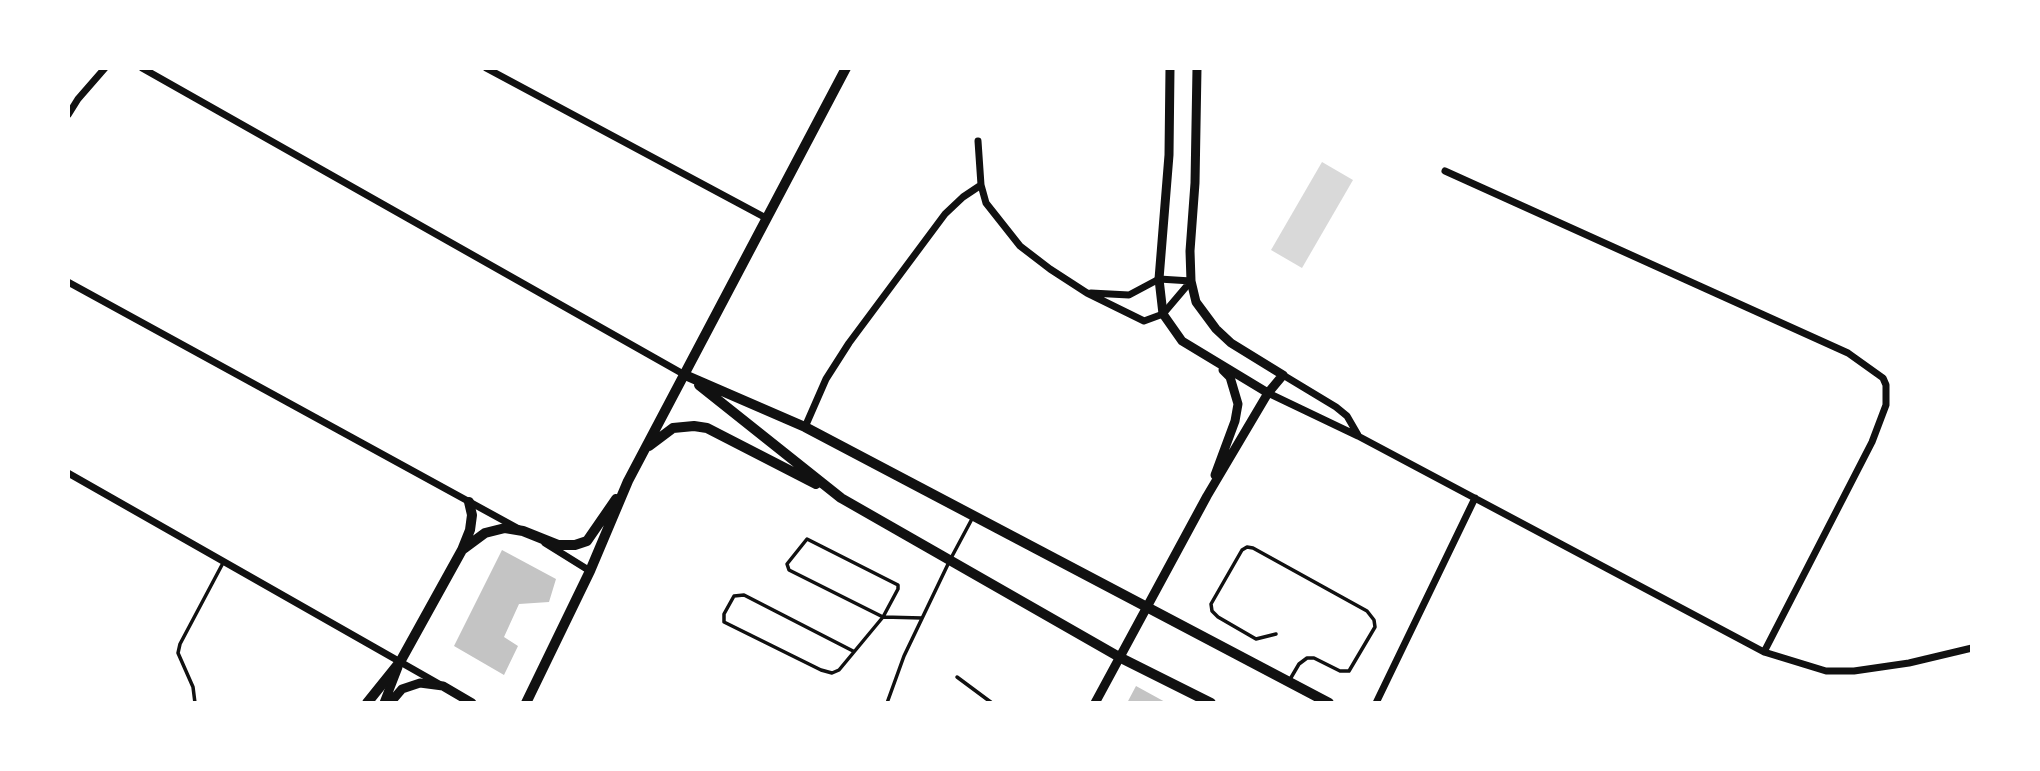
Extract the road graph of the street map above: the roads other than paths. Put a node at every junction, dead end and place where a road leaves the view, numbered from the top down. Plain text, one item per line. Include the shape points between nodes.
1 (105, 68) edge
2 (142, 68) edge
3 (486, 68) edge
4 (1170, 68) edge
5 (1197, 68) edge
6 (844, 69) edge
7 (68, 115) edge
8 (978, 141) dead end
9 (1445, 171) dead end
10 (981, 185) junction
11 (766, 218) junction
12 (1159, 279) junction
13 (1191, 281) junction
14 (68, 282) edge
15 (1087, 293) junction
16 (1163, 314) junction
17 (1212, 359) junction
18 (685, 375) junction
19 (1283, 375) junction
20 (1268, 393) junction
21 (805, 427) junction
22 (1358, 436) junction
23 (645, 449) junction
24 (68, 473) edge
25 (628, 481) junction
26 (1207, 496) junction
27 (841, 498) junction
28 (1475, 498) junction
29 (469, 502) junction
30 (974, 516) junction
31 (523, 531) junction
32 (462, 550) junction
33 (950, 559) junction
34 (224, 561) junction
35 (590, 570) junction
36 (1148, 608) junction
37 (883, 617) junction
38 (922, 618) junction
39 (1276, 634) dead end
40 (1972, 648) edge
41 (853, 652) junction
42 (1764, 652) junction
43 (1121, 658) junction
44 (400, 662) junction
45 (957, 677) dead end
46 (1289, 682) junction
47 (443, 686) junction
48 (195, 703) edge
49 (367, 703) edge
50 (384, 703) edge
51 (390, 703) edge
52 (472, 703) edge
53 (526, 703) edge
54 (887, 703) edge
55 (992, 703) edge
56 (1095, 703) edge
57 (1211, 703) edge
58 (1329, 703) edge
59 (1376, 703) edge

1 - 7 street
2 - 18 street
3 - 11 street
4 - 12 street via 1169,155
5 - 13 street
6 - 11 main road
8 - 10 street
9 - 42 street via 1848,353 1883,378 1886,405 1872,442
10 - 15 street via 986,203 1020,246
10 - 21 street via 945,214 849,343 826,379
11 - 18 main road
12 - 13 street
12 - 15 street via 1129,295
12 - 16 street
13 - 16 street
13 - 19 street via 1196,302 1216,330
14 - 29 street
15 - 16 street via 1143,321
16 - 17 street via 1182,341
17 - 20 street
17 - 26 street via 1230,377 1238,404
18 - 21 main road
18 - 23 main road
18 - 27 main road
19 - 20 street
19 - 22 street via 1336,407
20 - 22 street
20 - 26 street
21 - 30 main road
22 - 28 street
23 - 25 main road
23 - 27 main road via 673,428 707,428
24 - 34 street
25 - 31 main road via 587,541 558,545
25 - 35 main road
26 - 36 street
27 - 33 main road
28 - 42 street
28 - 59 street
29 - 31 street
29 - 32 main road via 471,522
30 - 33 lane
30 - 36 main road
31 - 32 main road via 505,528 485,533
31 - 35 street
32 - 44 main road
33 - 38 lane
33 - 43 main road
34 - 44 street
34 - 48 lane via 178,653
35 - 53 main road
36 - 43 street
36 - 46 main road
37 - 37 lane via 789,570 788,564 804,540 896,582 898,589
37 - 38 lane
37 - 41 lane
38 - 54 lane
39 - 46 lane via 1256,639 1212,611 1211,604 1247,547 1367,611 1374,620 1375,627 1349,671 1307,658
40 - 42 street via 1854,671 1826,671
41 - 41 lane via 744,595 734,596 724,614 724,622 832,673
43 - 56 street
43 - 57 main road
44 - 47 street
44 - 49 main road
44 - 50 street
45 - 55 lane
46 - 58 main road
47 - 51 street via 410,684
47 - 52 street

